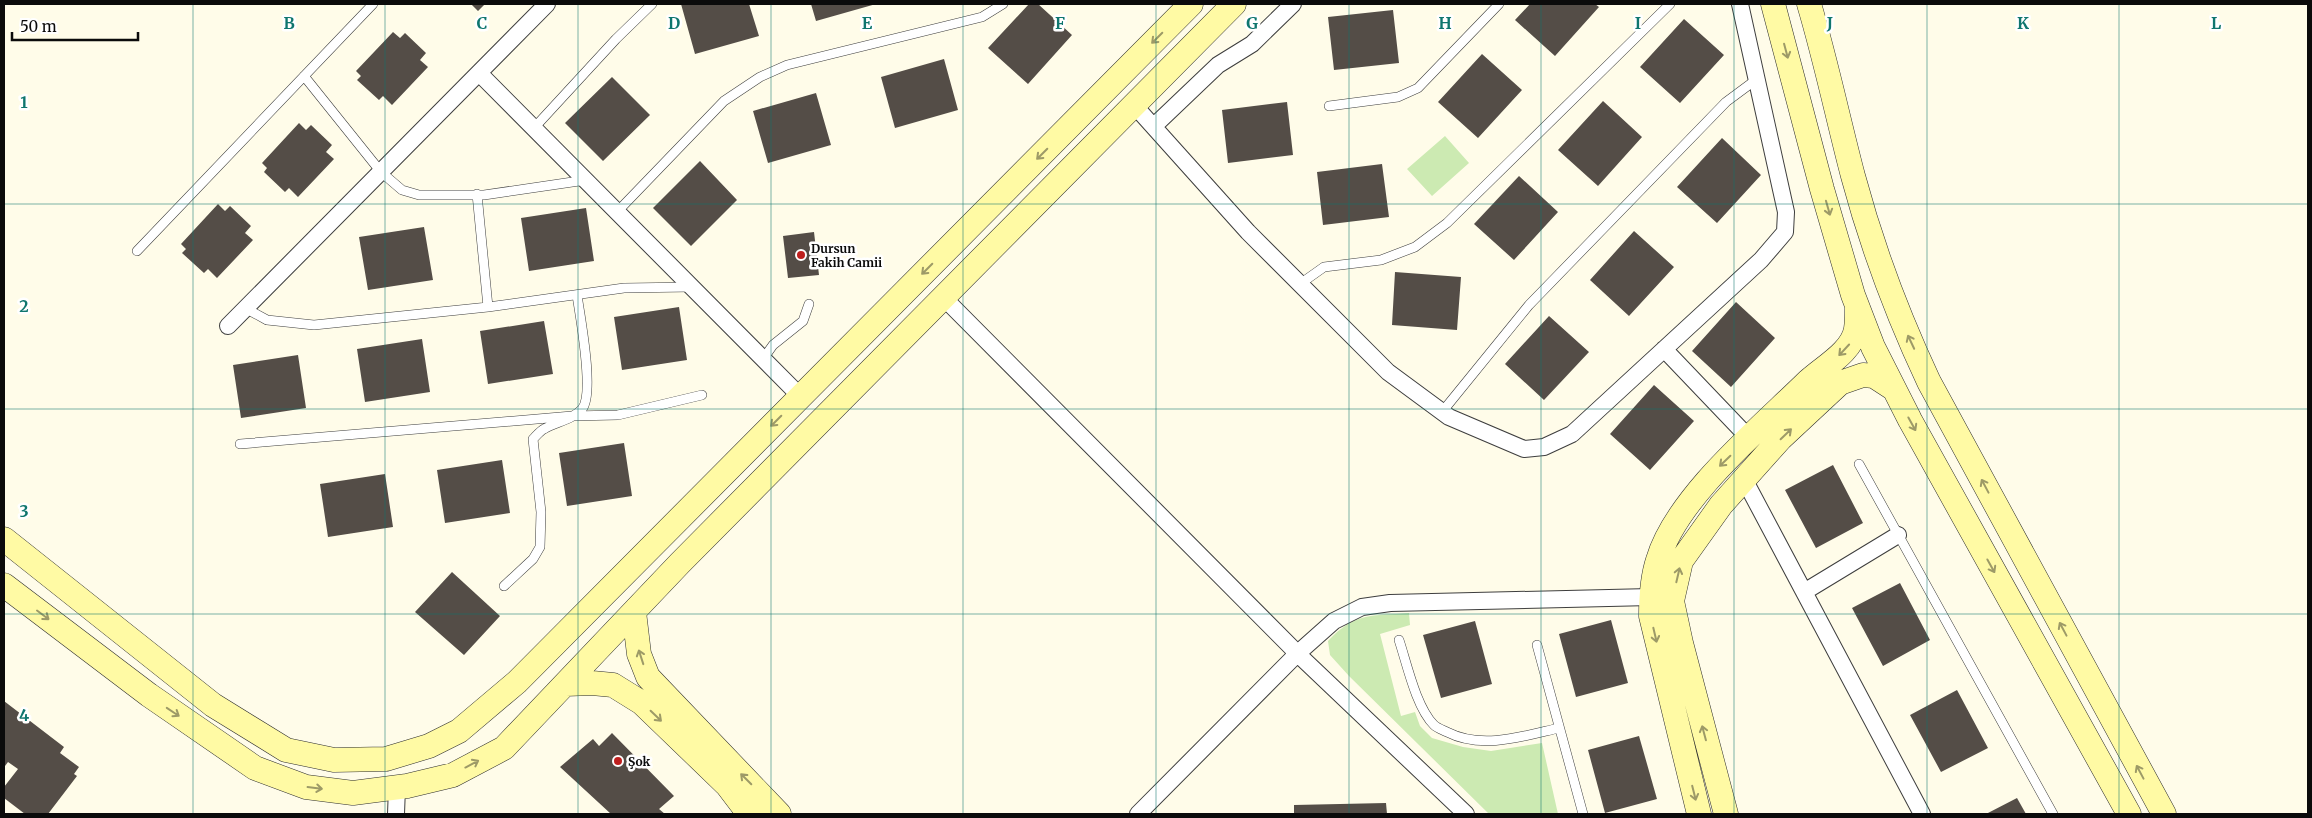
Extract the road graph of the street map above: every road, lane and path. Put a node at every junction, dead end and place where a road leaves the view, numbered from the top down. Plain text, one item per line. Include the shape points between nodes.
1 (372, 4) edge
2 (548, 4) edge
3 (652, 4) edge
4 (1003, 4) edge
5 (1191, 4) edge
6 (1234, 4) edge
7 (1293, 4) edge
8 (1499, 4) edge
9 (1670, 4) edge
10 (1740, 4) edge
11 (1773, 4) edge
12 (1809, 4) edge
13 (480, 74) junction
14 (304, 76) junction
15 (1756, 79) junction
16 (1134, 104) junction
17 (1329, 106) dead end
18 (1154, 126) junction
19 (534, 128) junction
20 (381, 172) junction
21 (586, 180) junction
22 (477, 194) junction
23 (617, 212) junction
24 (136, 251) dead end
25 (1300, 284) junction
26 (691, 287) junction
27 (577, 294) junction
28 (943, 297) junction
29 (809, 304) dead end
30 (1857, 305) junction
31 (488, 307) junction
32 (245, 308) junction
33 (228, 326) dead end
34 (1664, 349) junction
35 (763, 359) junction
36 (1894, 389) junction
37 (702, 395) dead end
38 (800, 397) junction
39 (1442, 412) junction
40 (572, 416) junction
41 (1749, 438) junction
42 (240, 444) dead end
43 (1859, 464) dead end
44 (1744, 479) junction
45 (1898, 535) junction
46 (4, 539) edge
47 (4, 585) edge
48 (504, 586) dead end
49 (1804, 592) junction
50 (1651, 597) junction
51 (634, 612) junction
52 (1399, 640) dead end
53 (1537, 645) dead end
54 (1298, 653) junction
55 (566, 684) junction
56 (1560, 728) junction
57 (397, 787) junction
58 (1462, 813) edge
59 (396, 814) edge
60 (749, 814) edge
61 (779, 814) edge
62 (1138, 814) edge
63 (1582, 814) edge
64 (1699, 814) edge
65 (1726, 814) edge
66 (1922, 814) edge
67 (2054, 814) edge
68 (2128, 814) edge
69 (2164, 814) edge

1 - 14 lane
2 - 13 street
3 - 19 lane
4 - 23 lane via 982,17 787,65 760,77 724,101
5 -> 38 street
6 - 16 street
7 - 18 street via 1252,44 1218,65
8 - 17 lane via 1418,88 1398,96
9 - 25 lane via 1447,223 1415,247 1381,260 1324,267
10 - 15 street
11 -> 30 street
69 -> 12 street via 1930,382 1904,328 1854,178
13 - 19 street
13 - 20 street
14 - 20 lane
14 - 24 lane
15 - 34 street via 1786,212 1785,232 1761,260
15 - 39 lane via 1726,102 1529,304
16 - 18 street
16 - 28 street
18 - 25 street via 1248,232
19 - 21 street
20 - 22 lane via 402,190 419,195
20 - 32 street
21 - 22 lane
21 - 23 street
22 - 31 lane
23 - 26 street
25 - 39 street via 1388,372
26 - 27 lane via 624,288
26 - 35 street
27 - 31 lane
27 - 40 lane via 587,369 587,396 582,409
28 - 51 street
28 - 54 street
29 - 35 lane via 803,321 773,345
30 - 36 street via 1872,347
30 -> 41 street via 1856,331 1847,349 1815,374
31 - 32 lane via 314,325 267,320
32 - 33 street
34 - 39 street via 1572,434 1544,447 1524,449
34 - 41 street
35 - 38 street
44 -> 36 street via 1781,438 1840,382 1863,375 1874,376
36 -> 68 street
37 - 40 lane via 618,415
38 -> 46 street via 517,682 459,731 429,746 386,759 334,760 286,750 213,705
40 - 42 lane
40 - 48 lane via 532,439 540,512 540,547 534,559
41 -> 50 street via 1718,468 1674,522 1658,558
43 - 45 lane
44 - 49 street
65 -> 44 street via 1672,601 1681,561
45 - 49 street
45 - 67 lane
47 -> 57 street via 149,695 255,768 306,787 353,793
49 - 66 street
50 - 54 street via 1390,603 1362,607 1334,621
50 -> 64 street via 1651,616
51 - 55 street
61 -> 51 street via 648,677 639,654
52 - 56 lane via 1422,706 1434,725 1456,736 1487,741
53 - 56 lane
54 - 58 street
54 - 62 street
57 -> 55 street via 453,775 504,748
55 -> 60 street via 612,685 642,703 726,785
56 - 63 lane
57 - 59 street

